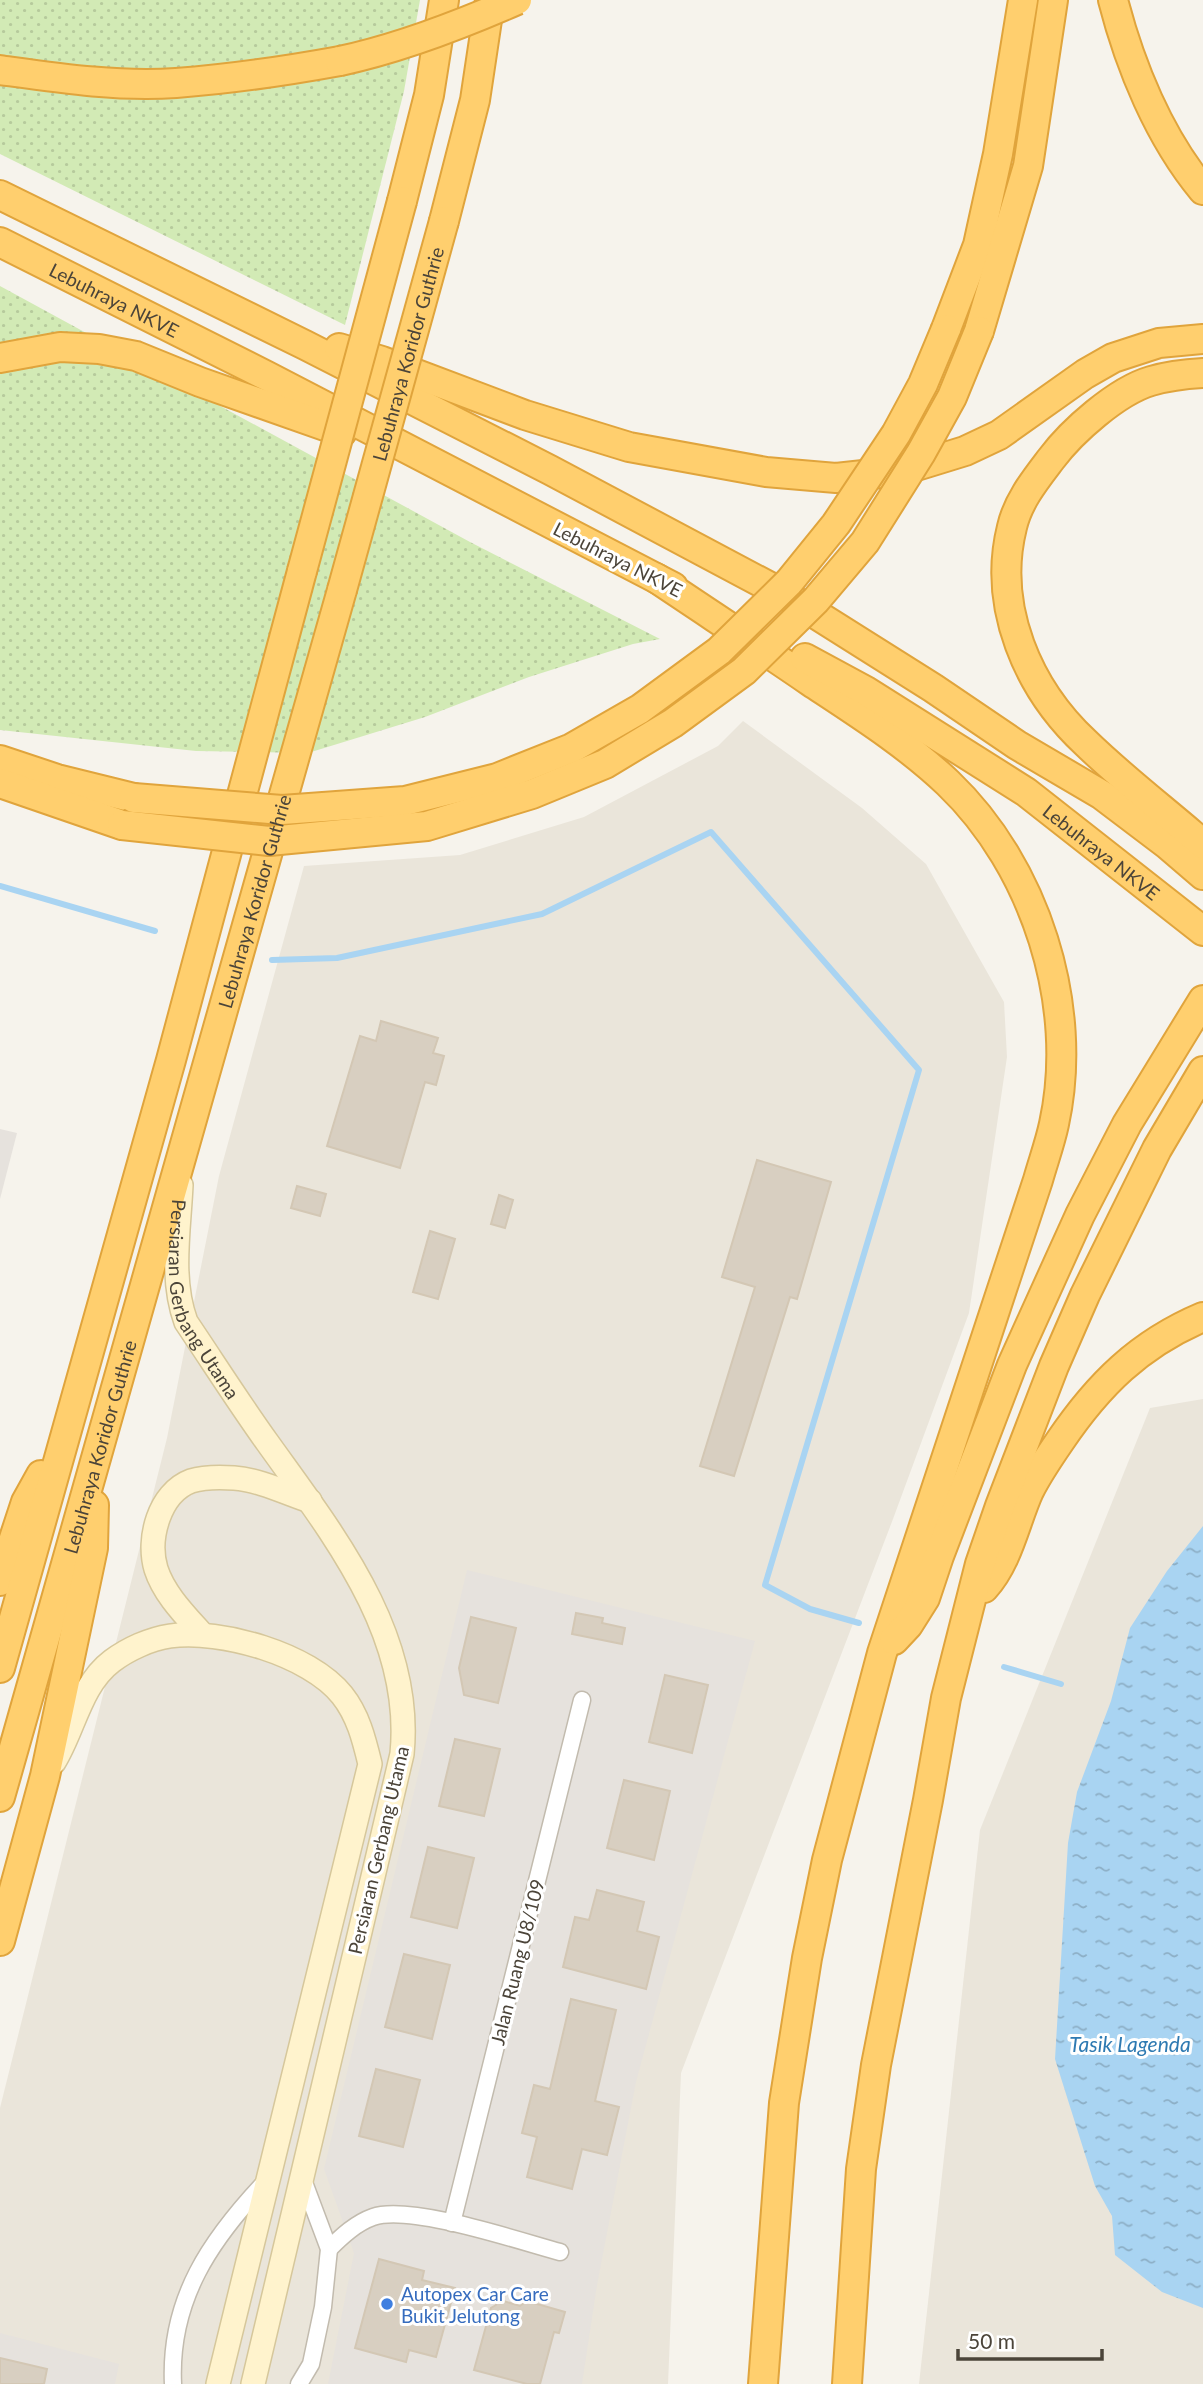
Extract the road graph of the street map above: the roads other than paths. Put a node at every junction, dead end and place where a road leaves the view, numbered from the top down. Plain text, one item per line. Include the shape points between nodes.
1 (444, 0) edge
2 (490, 0) edge
3 (517, 0) edge
4 (1023, 0) edge
5 (1053, 0) edge
6 (1113, 0) edge
7 (0, 70) edge
8 (1203, 190) edge
9 (0, 195) edge
10 (0, 242) edge
11 (1203, 340) edge
12 (305, 345) junction
13 (0, 358) edge
14 (1203, 373) edge
15 (440, 468) junction
16 (656, 578) junction
17 (0, 760) edge
18 (0, 783) edge
19 (1203, 844) edge
20 (1203, 875) edge
21 (1203, 931) edge
22 (1203, 1000) edge
23 (1203, 1071) edge
24 (183, 1157) junction
25 (1203, 1317) edge
26 (59, 1454) junction
27 (90, 1482) junction
28 (310, 1501) junction
29 (0, 1581) edge
30 (970, 1602) junction
31 (202, 1634) junction
32 (882, 1653) junction
33 (0, 1668) edge
34 (582, 1700) dead end
35 (45, 1776) junction
36 (0, 1797) edge
37 (0, 1941) edge
38 (302, 2177) junction
39 (267, 2180) junction
40 (452, 2223) junction
41 (329, 2249) junction
42 (560, 2252) dead end
43 (173, 2384) edge
44 (218, 2384) edge
45 (253, 2384) edge
46 (299, 2384) edge
47 (763, 2384) edge
48 (847, 2384) edge

1 - 26 highway, Lebuhraya Koridor Guthrie, bridge via 429,95 402,201
2 - 24 highway, Lebuhraya Koridor Guthrie, bridge via 475,100 444,221
3 - 7 highway, bridge via 403,45 275,72 174,83 80,80
4 - 17 highway, bridge via 978,245 923,384 836,524 789,582 719,651 640,709 572,748 497,778 405,801 282,810 134,798
5 - 18 highway, bridge via 1028,166 979,331 952,397 865,542 816,600 744,671 673,723 605,764 532,794 415,827 269,841 121,825
6 - 8 highway via 1144,90
9 - 12 highway, Lebuhraya NKVE
10 - 15 highway, Lebuhraya NKVE
11 - 12 highway via 1158,343 1113,358 999,435 965,451 900,471 836,478 766,472 629,447 525,415 382,361 342,349
12 - 20 highway, Lebuhraya NKVE via 837,625 1017,745 1102,795
13 - 15 highway via 60,347 135,356
14 - 19 highway via 1168,376 1124,393 1056,453 1020,505 1006,571 1007,596 1024,661 1047,698 1084,742
15 - 16 highway, Lebuhraya NKVE
16 - 21 highway, Lebuhraya NKVE via 866,691 1026,792
16 - 32 highway via 866,718 948,784 993,835 1016,873 1036,916 1055,988 1060,1058 1054,1123
22 - 32 highway via 1127,1124 1080,1215 1012,1365 925,1598
23 - 30 highway via 1157,1149 1054,1366 1000,1506
24 - 27 highway, Lebuhraya Koridor Guthrie
24 - 28 main road, Persiaran Gerbang Utama via 176,1283 186,1322
25 - 30 highway via 1131,1359 1083,1406 1042,1467 1005,1554
26 - 29 highway via 26,1502
26 - 33 highway, Lebuhraya Koridor Guthrie
27 - 35 highway via 95,1510 93,1548
27 - 36 highway, Lebuhraya Koridor Guthrie
28 - 31 main road via 234,1478 190,1482 174,1493 154,1531 153,1552 168,1591
28 - 38 main road, Persiaran Gerbang Utama via 358,1573 380,1623 398,1676 404,1737
30 - 48 highway via 946,1698 870,2100
31 - 35 main road, Persiaran Gerbang Utama via 168,1636 111,1662 86,1694
31 - 39 main road, Persiaran Gerbang Utama via 286,1657 328,1682 342,1695 360,1727 370,1763
32 - 47 highway via 827,1860 800,2004 782,2129
34 - 40 street, Jalan Ruang U8/109
35 - 37 highway
38 - 41 street
38 - 45 main road, Persiaran Gerbang Utama
39 - 43 street via 238,2210 205,2257 180,2309
39 - 44 main road, Persiaran Gerbang Utama
40 - 41 street via 396,2213 373,2217 344,2233
40 - 42 street
41 - 46 street via 311,2364

